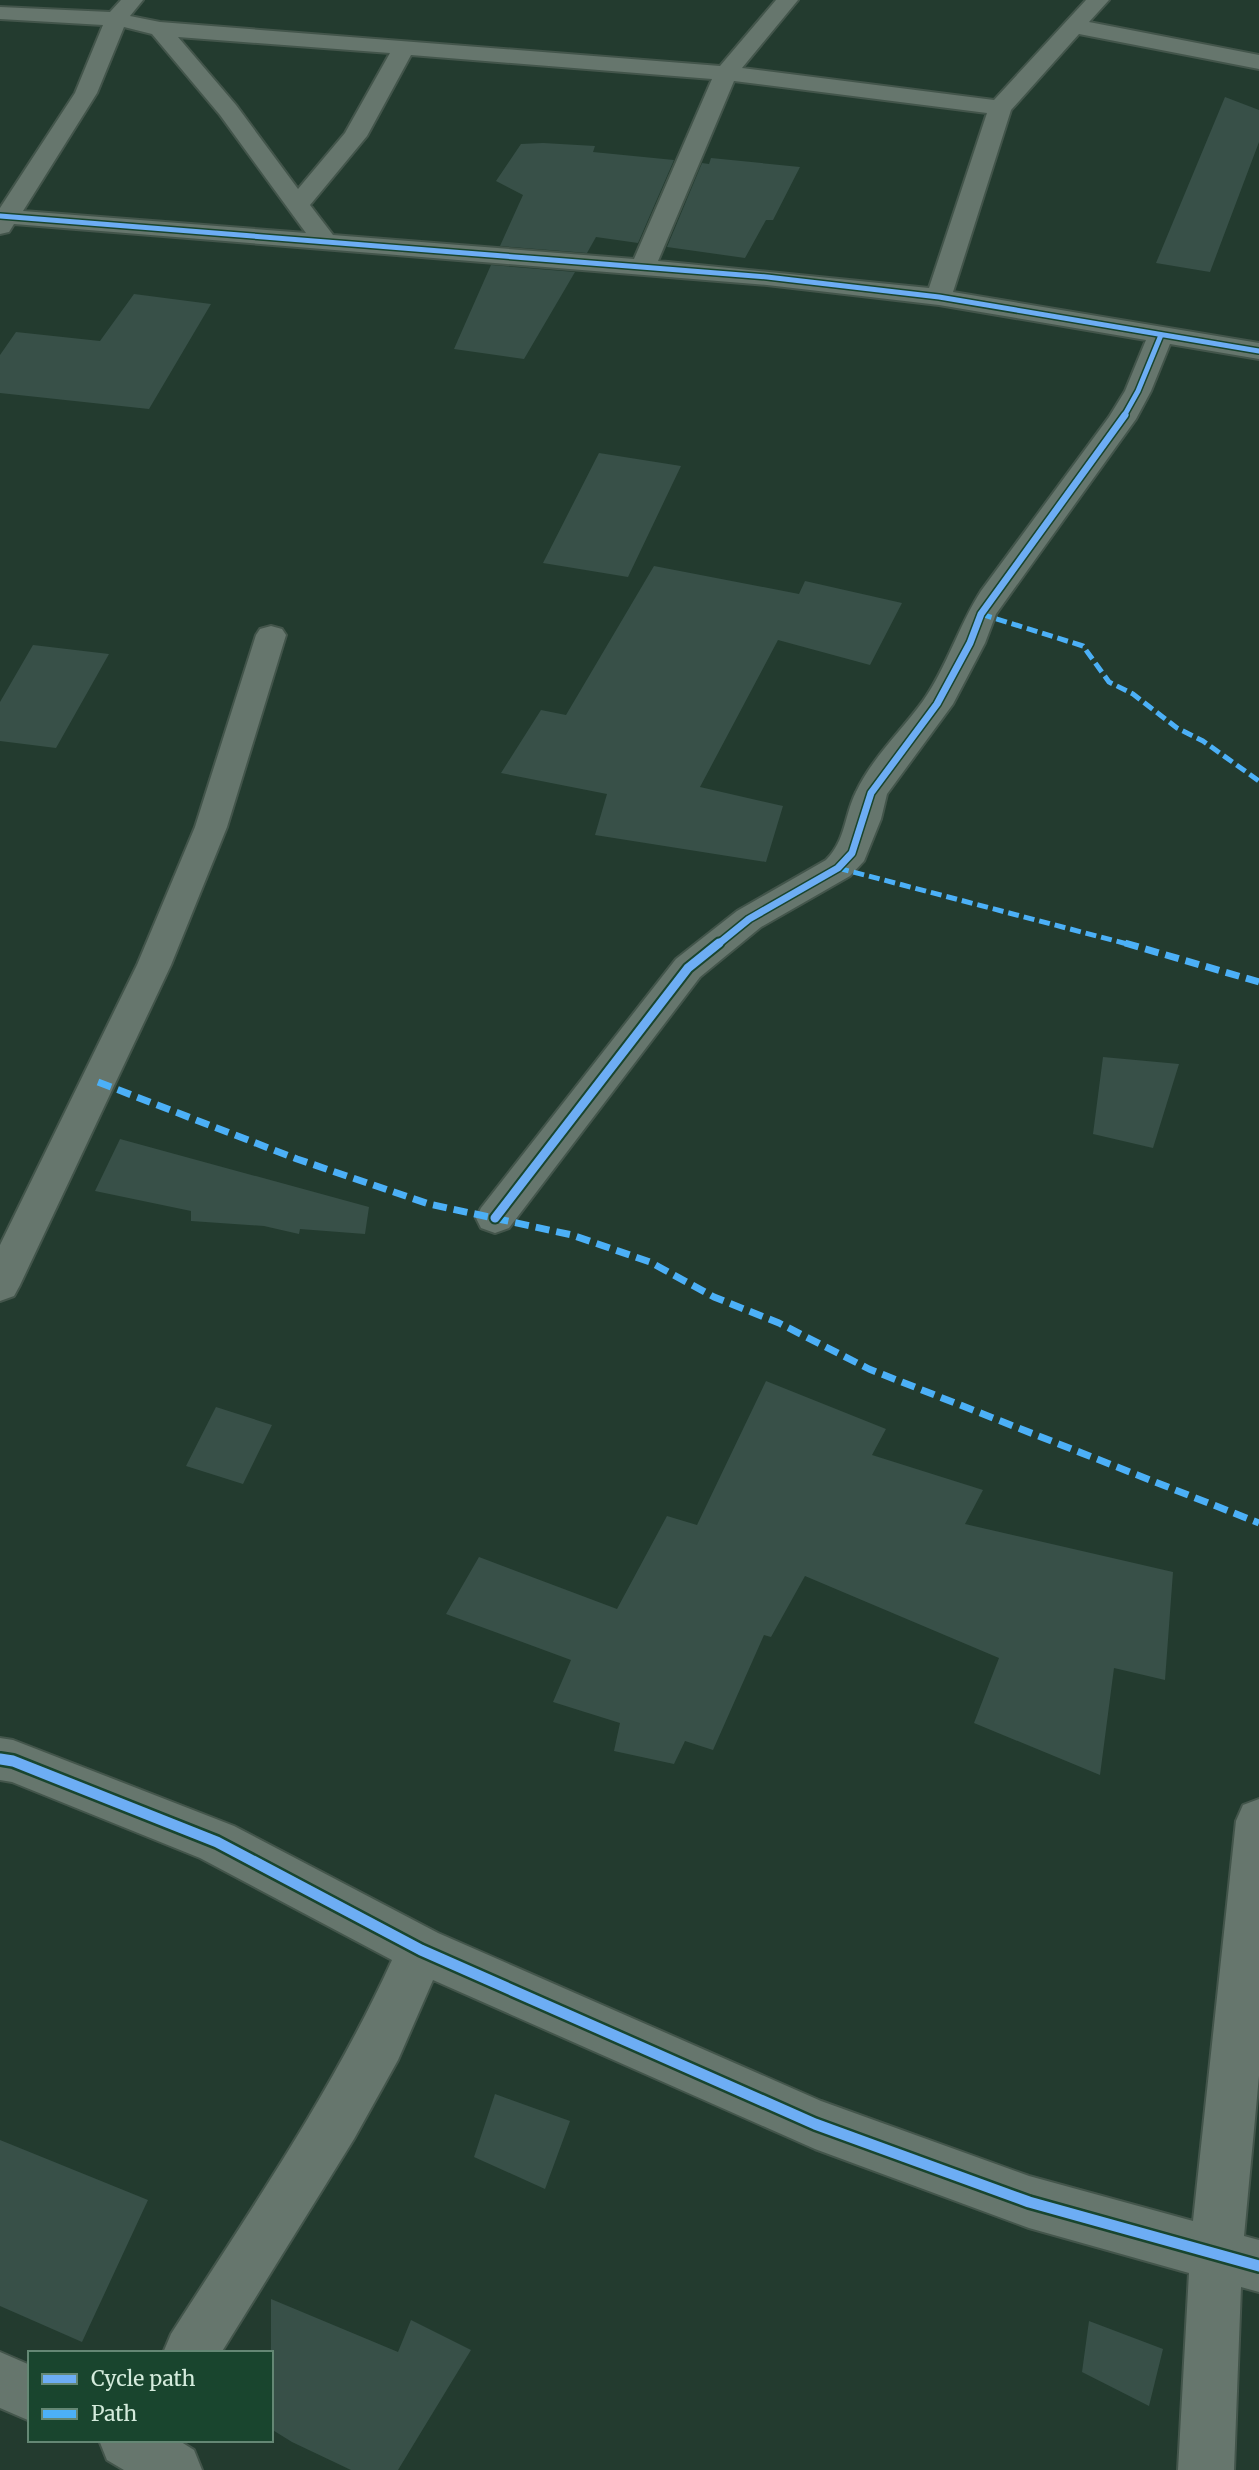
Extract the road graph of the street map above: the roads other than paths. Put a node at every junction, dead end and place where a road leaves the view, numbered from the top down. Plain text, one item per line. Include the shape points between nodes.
1 (132, 0) edge
2 (787, 0) edge
3 (1098, 0) edge
4 (0, 13) edge
5 (116, 19) junction
6 (1074, 26) junction
7 (160, 29) junction
8 (404, 48) junction
9 (1259, 62) edge
10 (726, 73) junction
11 (1000, 108) junction
12 (298, 204) junction
13 (2, 220) edge
14 (324, 240) junction
15 (643, 265) junction
16 (939, 297) junction
17 (1161, 335) junction
18 (1259, 351) edge
19 (271, 635) dead end
20 (495, 1218) dead end
21 (0, 1285) edge
22 (0, 1759) edge
23 (1259, 1821) edge
24 (421, 1950) junction
25 (1238, 2262) edge
26 (191, 2351) edge
27 (0, 2379) edge
28 (28, 2393) edge
29 (1206, 2470) edge

1 - 5 street
2 - 10 street
3 - 6 street
4 - 5 street
5 - 7 street
5 - 13 street via 86,93
6 - 9 street
6 - 11 street
7 - 8 street
7 - 12 street
8 - 10 street
8 - 12 street via 355,136
10 - 11 street
10 - 15 street
11 - 16 street
12 - 14 street
13 - 14 street
14 - 15 street
15 - 16 street
16 - 17 street
17 - 18 street
17 - 20 street via 1122,419 981,614 937,704 871,793 852,853 838,868 749,919 688,968
19 - 21 street via 211,827 154,965
22 - 24 street via 217,1842
23 - 25 street
24 - 25 street via 815,2124 1029,2202
24 - 26 street via 380,2042 336,2121
25 - 29 street
27 - 28 street

